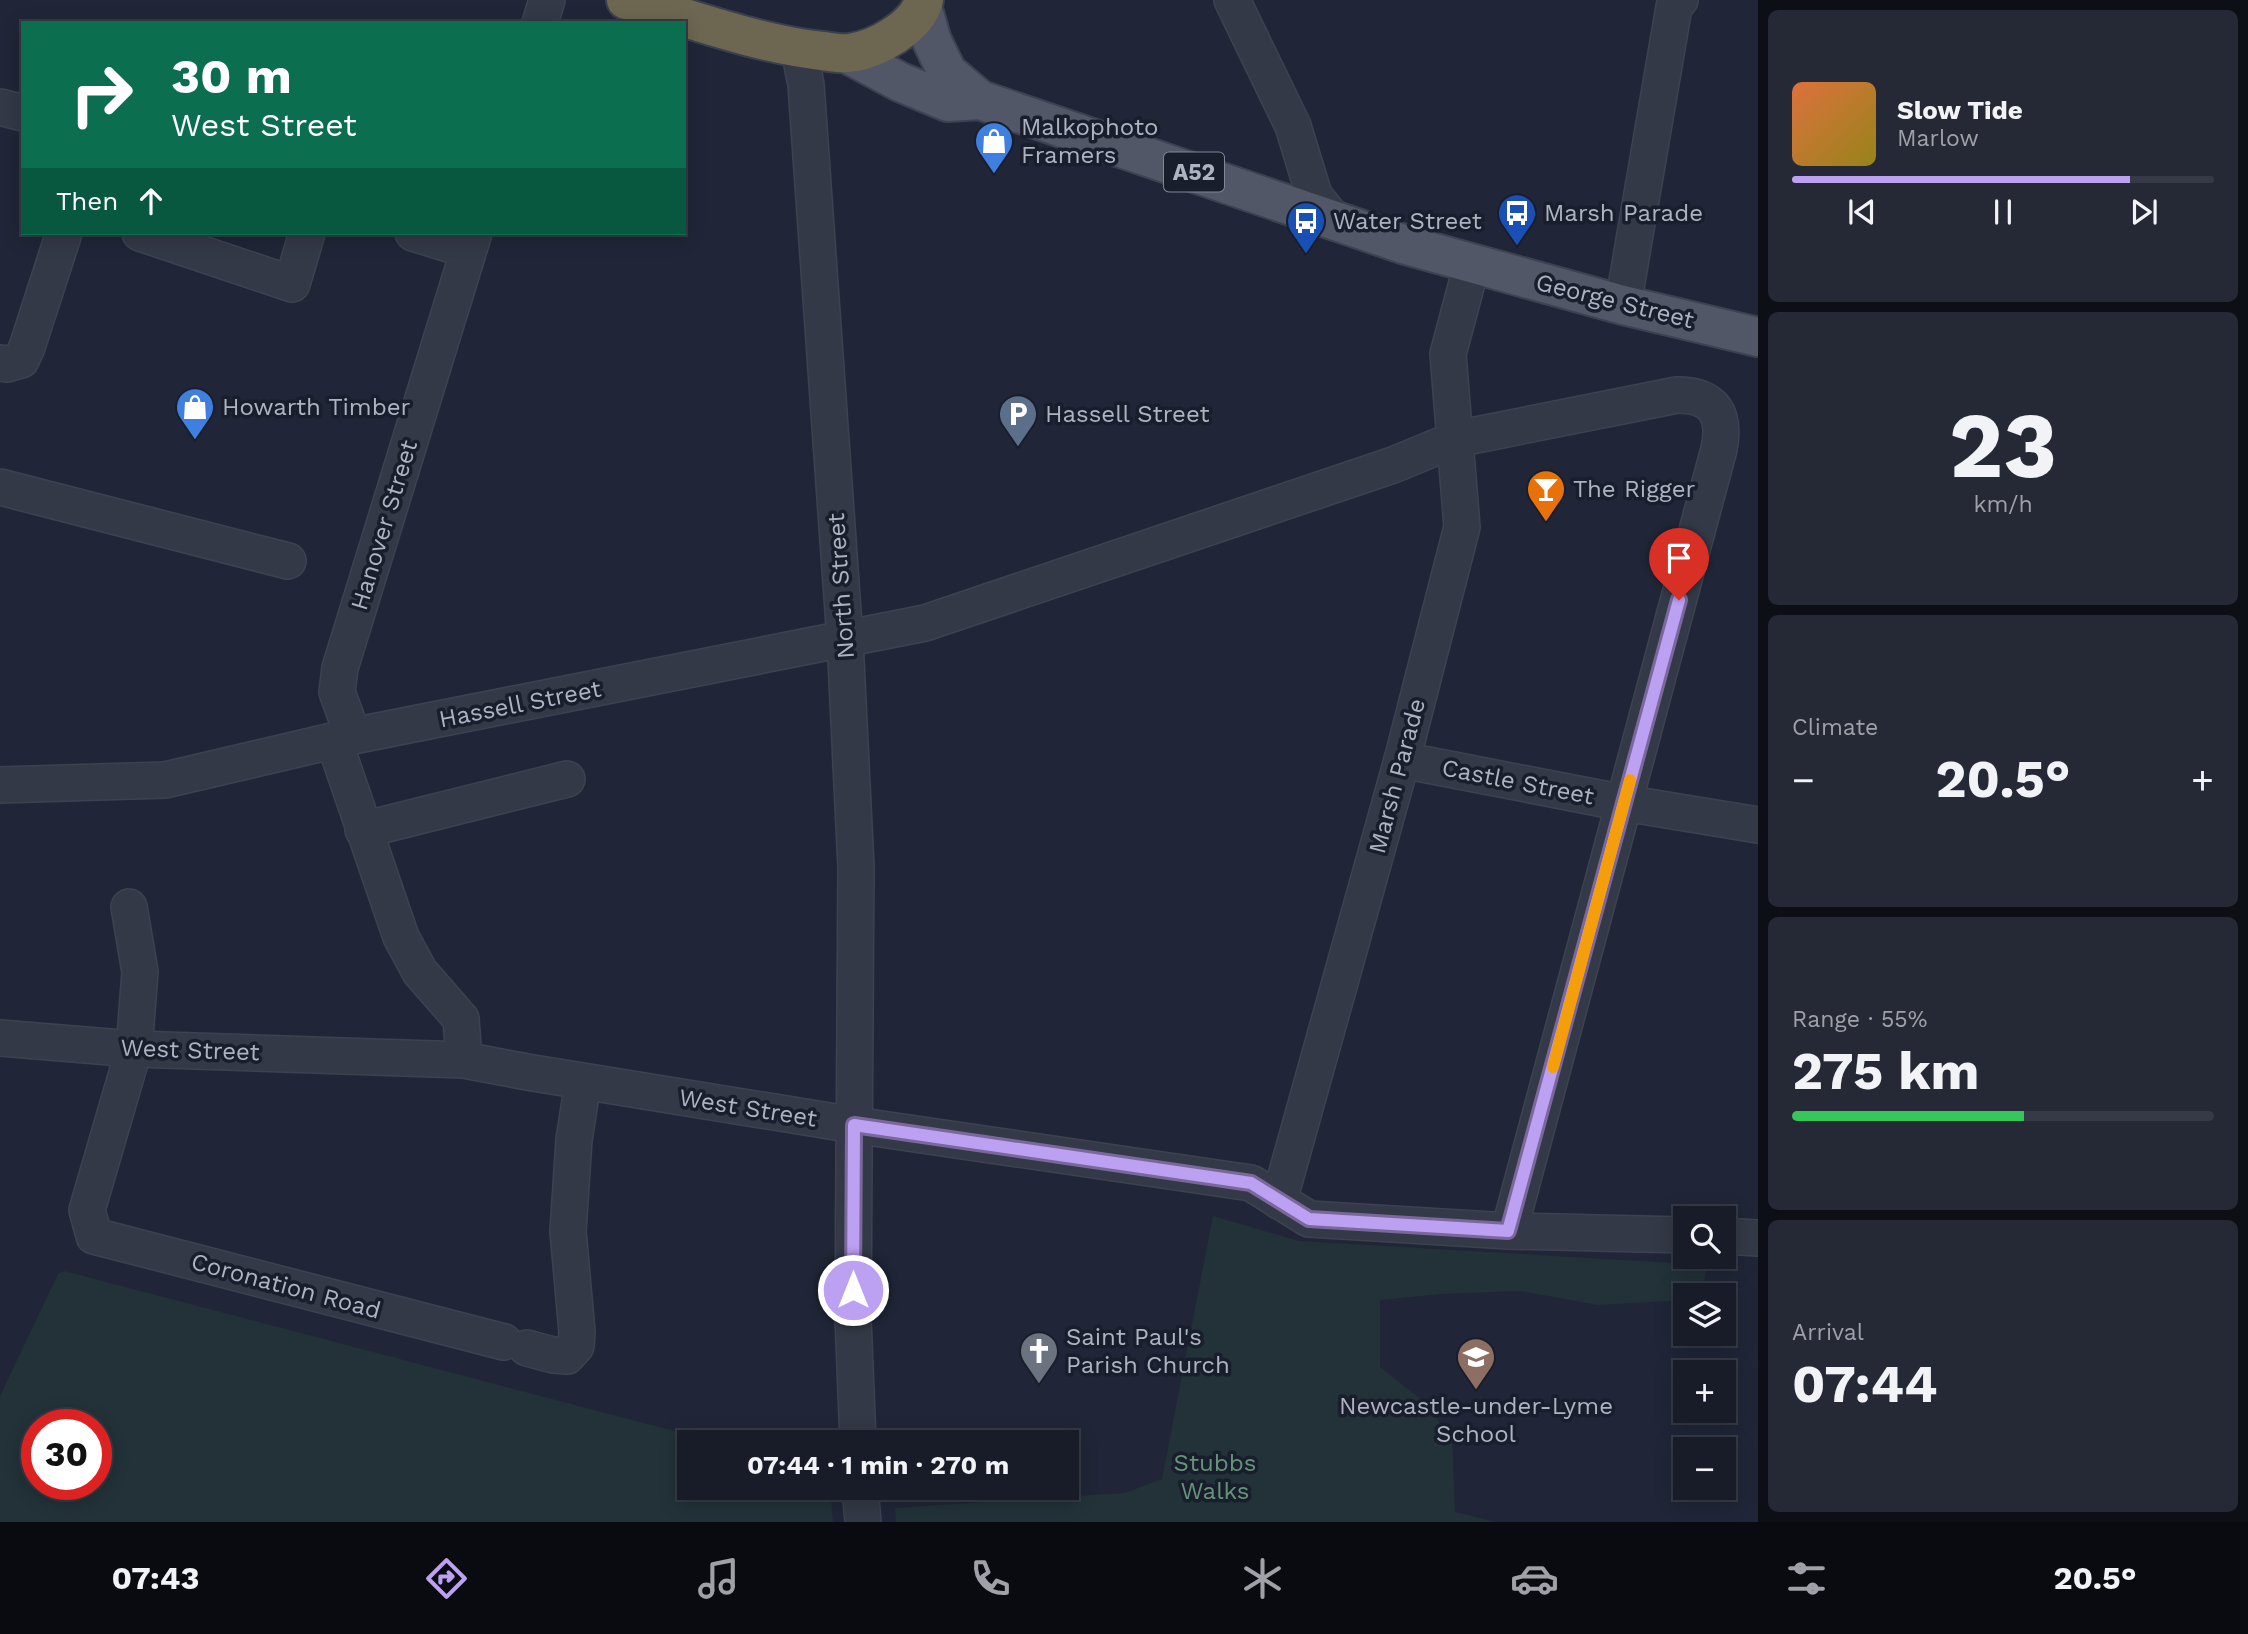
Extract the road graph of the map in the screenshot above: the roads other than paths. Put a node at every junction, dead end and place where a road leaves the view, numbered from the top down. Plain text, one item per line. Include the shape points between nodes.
1 (547, 0) edge
2 (626, 0) edge
3 (1231, 0) edge
4 (923, 3) edge
5 (1677, 4) edge
6 (541, 21) edge
7 (799, 49) junction
8 (848, 54) junction
9 (980, 100) junction
10 (0, 107) edge
11 (21, 113) edge
12 (1332, 218) junction
13 (63, 235) edge
14 (146, 235) edge
15 (306, 235) edge
16 (428, 235) edge
17 (471, 241) edge
18 (1472, 264) junction
19 (1623, 305) junction
20 (1758, 337) edge
21 (0, 363) edge
22 (1455, 439) junction
23 (7, 490) edge
24 (288, 561) dead end
25 (845, 640) junction
26 (344, 739) junction
27 (1402, 760) junction
28 (567, 779) dead end
29 (0, 785) edge
30 (1624, 803) junction
31 (1758, 825) edge
32 (363, 830) junction
33 (129, 906) dead end
34 (0, 1038) edge
35 (134, 1049) junction
36 (464, 1060) junction
37 (583, 1082) junction
38 (854, 1125) junction
39 (1279, 1201) junction
40 (1508, 1231) junction
41 (1673, 1235) edge
42 (1736, 1237) edge
43 (1758, 1238) edge
44 (858, 1430) edge
45 (861, 1500) edge
46 (863, 1522) edge

1 - 6 street
2 - 7 highway, A52
3 - 12 street via 1293,126 1314,195
4 - 8 highway, A52 via 905,27 885,42
4 - 9 main road, A52 via 932,41 947,72
5 - 19 street
7 - 8 highway, A52
7 - 25 street, North Street via 806,85
8 - 9 main road, A52 via 948,102
9 - 12 main road, A52
10 - 11 street
12 - 18 main road, A52
13 - 21 street via 21,360
14 - 15 street via 292,284
16 - 17 street
17 - 26 street, Hanover Street via 340,668 337,692
18 - 19 main road, George Street / A52
18 - 22 street, Marsh Parade via 1448,354
19 - 20 main road, George Street / A52
22 - 25 street, Hassell Street via 1393,466 925,624
22 - 27 street, Marsh Parade via 1462,527
22 - 30 street, Hassell Street via 1677,395 1695,395 1719,415 1723,430
23 - 24 street
25 - 26 street, Hassell Street
25 - 38 street, North Street via 856,867
26 - 29 street, Hassell Street via 165,780
26 - 32 street via 343,770
27 - 30 street, Castle Street
27 - 39 street, Marsh Parade
28 - 32 street
30 - 31 street, Castle Street
30 - 40 street
32 - 36 street via 401,937 421,972 461,1019
33 - 35 street via 140,972
34 - 35 street, West Street
35 - 36 street, West Street
35 - 37 street, Coronation Road via 87,1210 94,1236 567,1356 576,1346 578,1332 568,1231
36 - 37 street, West Street
37 - 38 street, West Street
38 - 39 street, West Street via 1251,1183
38 - 44 street, North Street
39 - 40 street, West Street via 1309,1219
40 - 41 street, West Street
42 - 43 street
45 - 46 street

